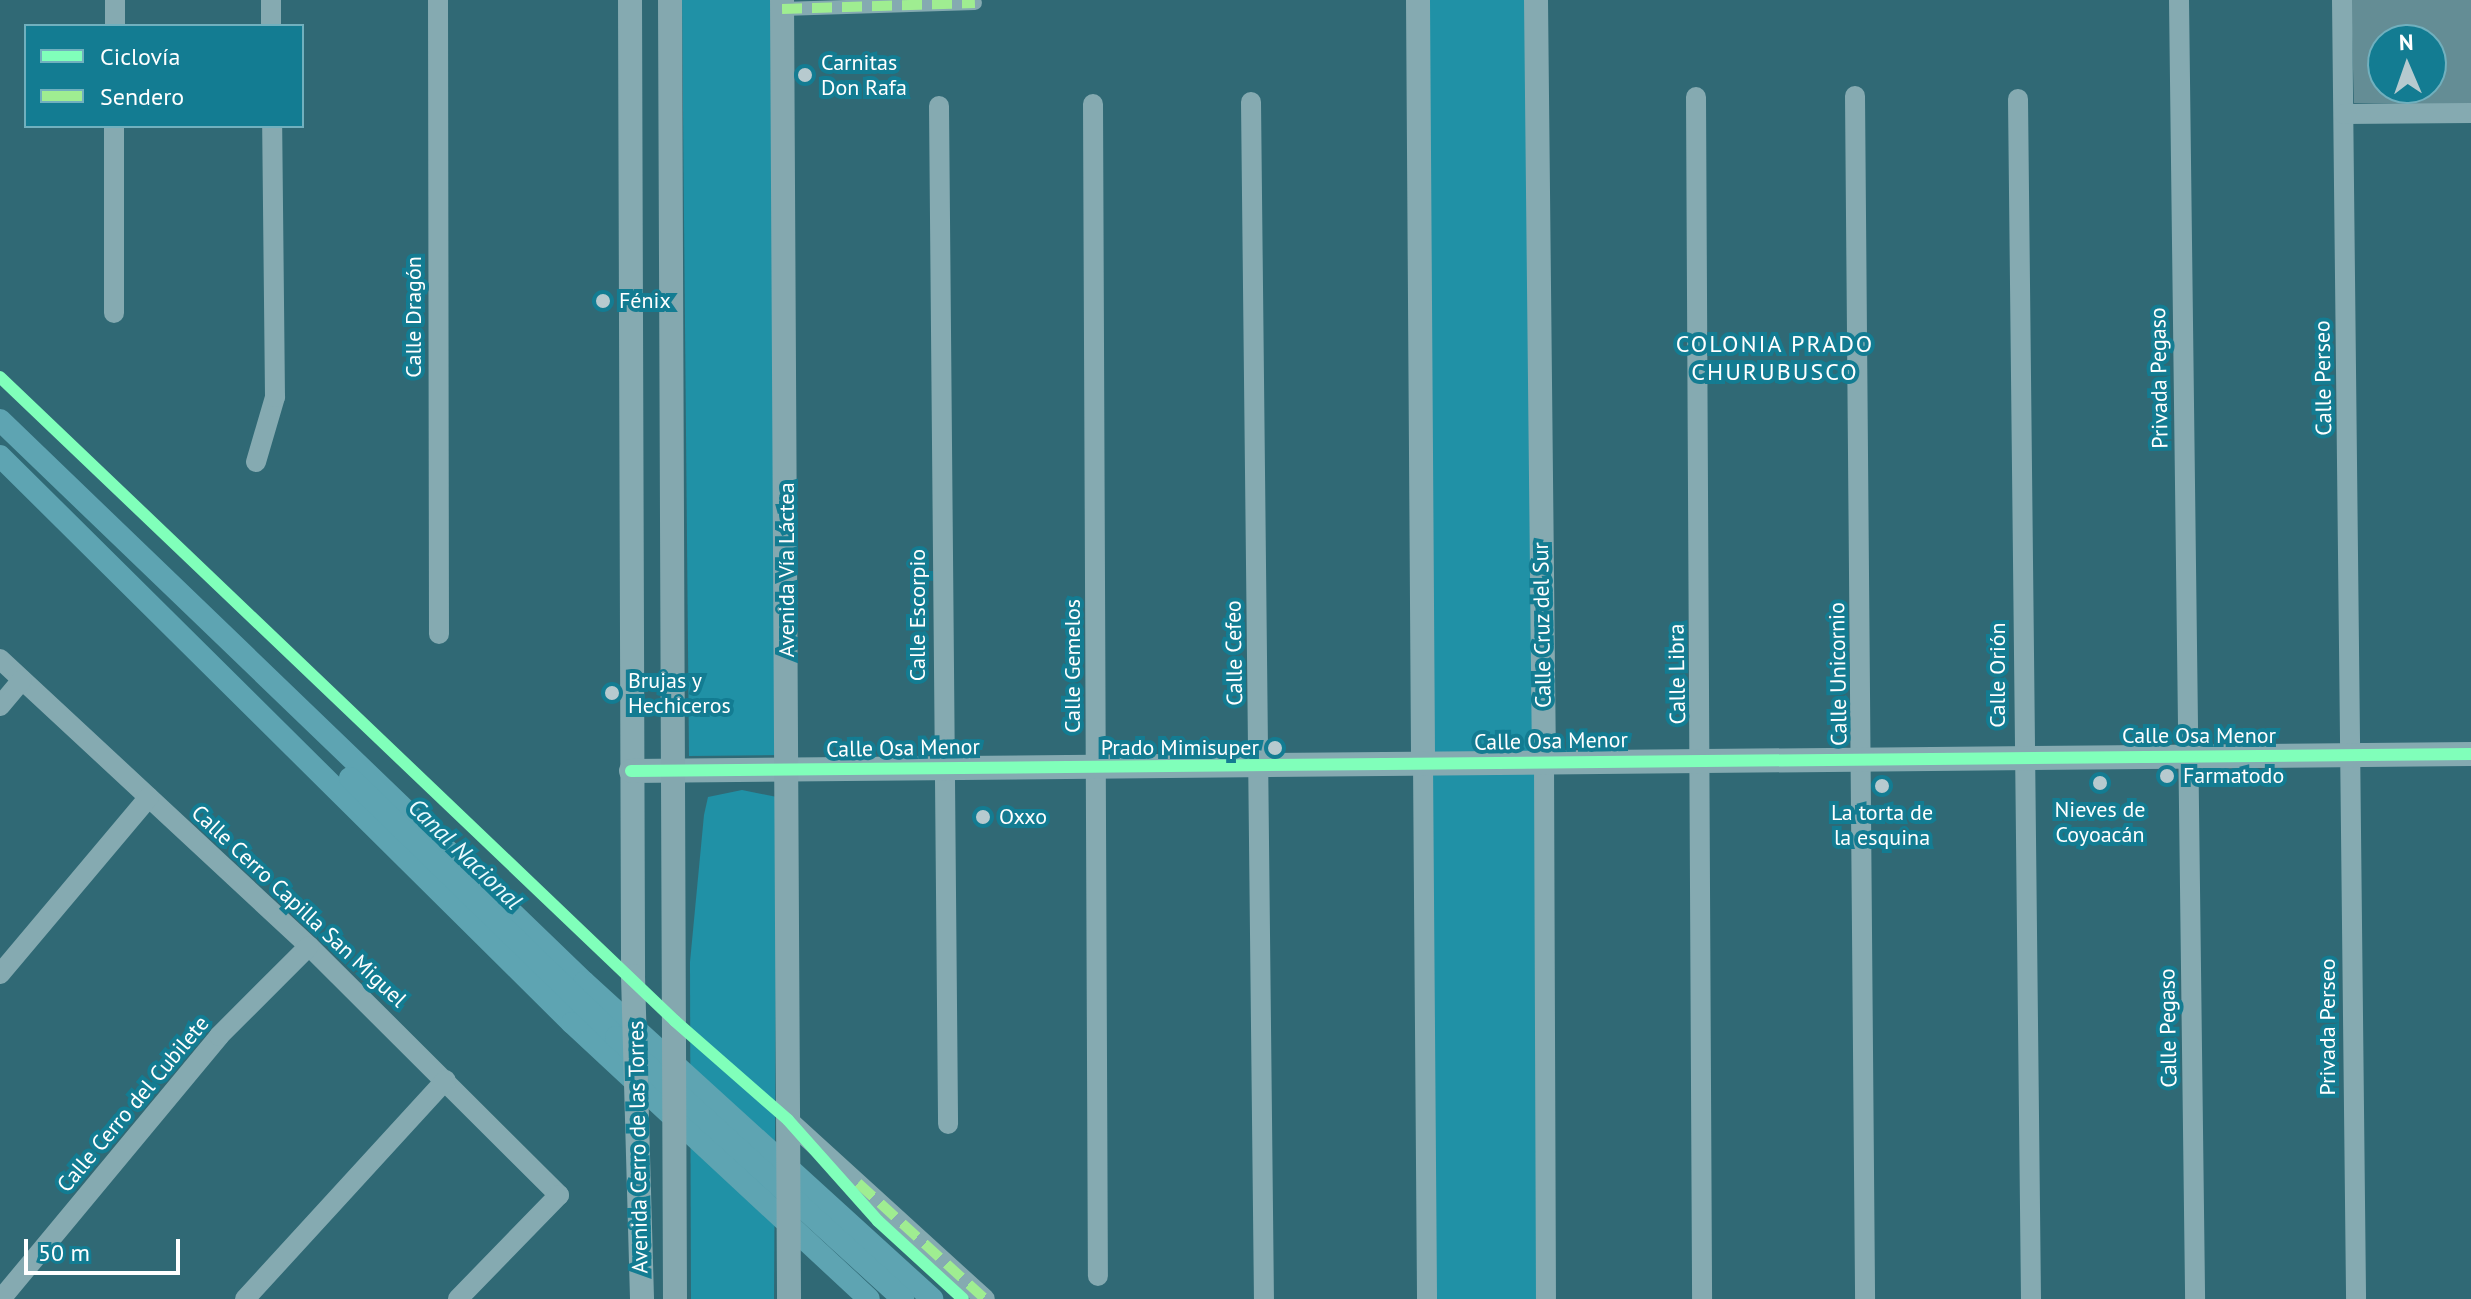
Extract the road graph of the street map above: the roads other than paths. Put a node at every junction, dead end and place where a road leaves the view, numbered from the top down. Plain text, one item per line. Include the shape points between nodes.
1 (115, 0) edge
2 (271, 0) edge
3 (438, 0) edge
4 (630, 0) edge
5 (670, 0) edge
6 (1418, 0) edge
7 (1536, 0) edge
8 (2179, 0) edge
9 (2342, 0) edge
10 (975, 3) dead end
11 (782, 4) edge
12 (115, 24) edge
13 (271, 24) edge
14 (1855, 96) dead end
15 (1696, 97) dead end
16 (2018, 99) dead end
17 (1251, 102) dead end
18 (1093, 104) dead end
19 (939, 106) dead end
20 (2471, 113) edge
21 (2344, 114) junction
22 (114, 128) edge
23 (272, 128) edge
24 (114, 313) dead end
25 (256, 462) dead end
26 (439, 634) dead end
27 (0, 659) edge
28 (22, 680) junction
29 (0, 706) edge
30 (2471, 754) edge
31 (2186, 755) junction
32 (2351, 755) junction
33 (2022, 756) junction
34 (1863, 758) junction
35 (1702, 759) junction
36 (1544, 761) junction
37 (1423, 763) junction
38 (1260, 764) junction
39 (1097, 766) junction
40 (943, 768) junction
41 (788, 769) junction
42 (677, 770) junction
43 (631, 771) junction
44 (149, 797) junction
45 (309, 946) junction
46 (0, 974) edge
47 (446, 1080) junction
48 (948, 1124) dead end
49 (788, 1130) junction
50 (1098, 1276) dead end
51 (6, 1293) edge
52 (245, 1299) edge
53 (458, 1299) edge
54 (642, 1299) edge
55 (675, 1299) edge
56 (789, 1299) edge
57 (985, 1299) edge
58 (1264, 1299) edge
59 (1427, 1299) edge
60 (1546, 1299) edge
61 (1702, 1299) edge
62 (1865, 1299) edge
63 (2031, 1299) edge
64 (2195, 1299) edge
65 (2356, 1299) edge

1 - 12 street
2 - 13 street
3 - 26 street, Calle Dragón
4 - 43 street
5 - 42 main road
6 - 37 street
7 - 36 street, Calle Cruz del Sur
8 - 31 street, Privada Pegaso
9 - 21 street, Calle Perseo
10 - 11 street
11 - 41 main road, Avenida Vía Láctea
14 - 34 street, Calle Unicornio
15 - 35 street, Calle Libra
16 - 33 street, Calle Orión
17 - 38 street, Calle Cefeo
18 - 39 street, Calle Gemelos
19 - 40 street, Calle Escorpio
20 - 21 street
21 - 32 street, Calle Perseo
22 - 24 street
23 - 25 street via 275,397
27 - 28 street, Calle Cerro Capilla San Miguel
28 - 29 street
28 - 44 street, Calle Cerro Capilla San Miguel
30 - 32 street, Calle Osa Menor
31 - 32 street, Calle Osa Menor
31 - 33 street, Calle Osa Menor
31 - 64 street, Calle Pegaso
32 - 65 street, Privada Perseo
33 - 34 street, Calle Osa Menor
33 - 63 street, Calle Orión
34 - 35 street, Calle Osa Menor
34 - 62 street, Calle Unicornio
35 - 36 street, Calle Osa Menor
35 - 61 street, Calle Libra
36 - 37 street, Calle Osa Menor
36 - 60 street, Calle Cruz del Sur
37 - 38 street, Calle Osa Menor
37 - 59 street
38 - 39 street, Calle Osa Menor
38 - 58 street, Calle Cefeo
39 - 40 street, Calle Osa Menor
39 - 50 street, Calle Gemelos
40 - 41 street, Calle Osa Menor
40 - 48 street, Calle Escorpio
41 - 42 street, Calle Osa Menor
41 - 49 main road, Avenida Vía Láctea
42 - 43 street, Calle Osa Menor
42 - 55 main road, Avenida Cerro de las Torres
43 - 54 street, Avenida Cerro de las Torres
44 - 45 street, Calle Cerro Capilla San Miguel
44 - 46 street
45 - 47 street, Calle Cerro Capilla San Miguel
45 - 51 street, Calle Cerro del Cubilete via 219,1036
47 - 52 street
47 - 53 street, Calle Cerro Capilla San Miguel via 559,1195
49 - 56 main road
49 - 57 street

